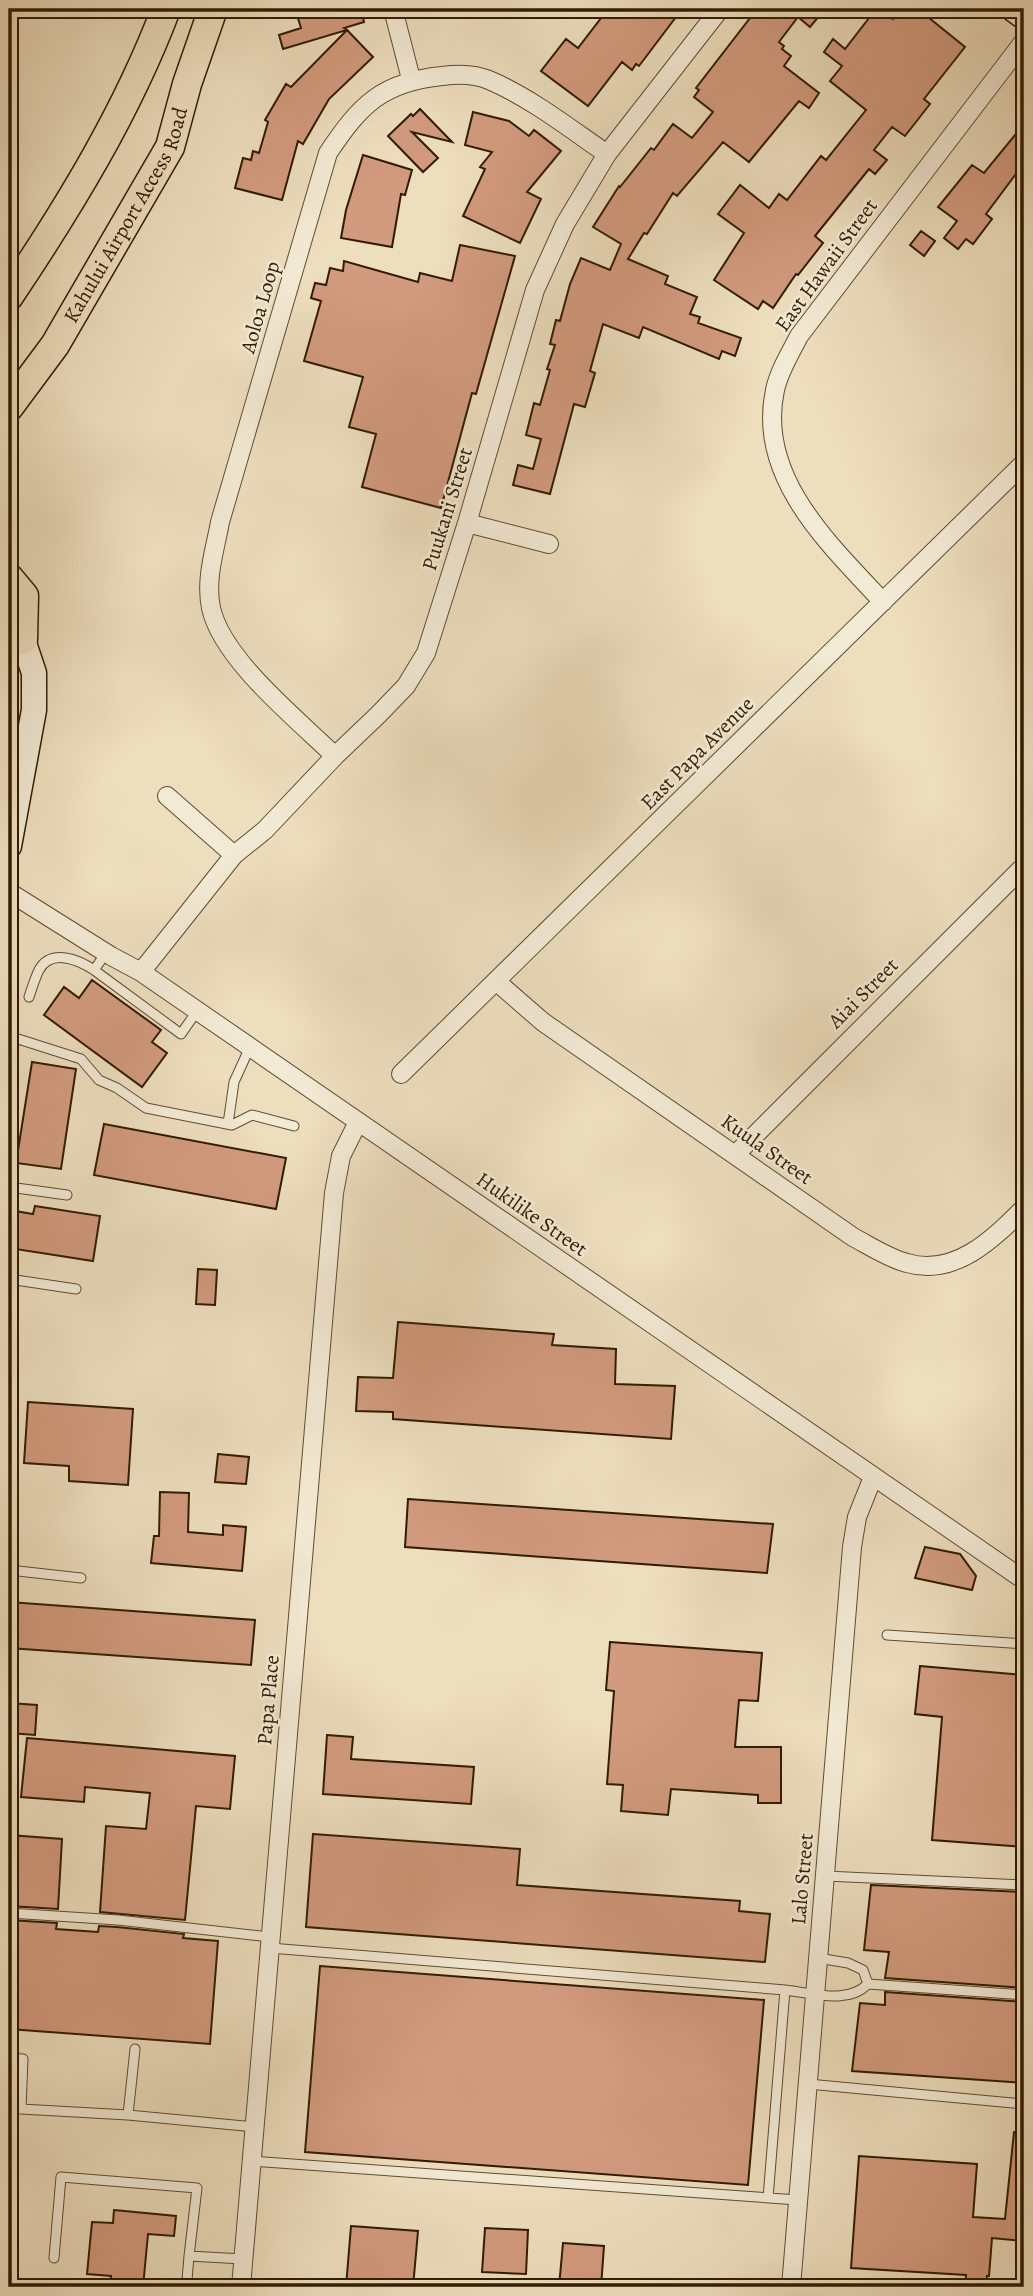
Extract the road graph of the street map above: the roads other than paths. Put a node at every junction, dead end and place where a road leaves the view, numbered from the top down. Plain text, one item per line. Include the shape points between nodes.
1 (166, 9) edge
2 (213, 9) edge
3 (393, 9) edge
4 (720, 9) edge
5 (1013, 9) edge
6 (1024, 18) edge
7 (1024, 41) edge
8 (411, 79) junction
9 (607, 154) junction
10 (9, 296) edge
11 (9, 407) edge
12 (1024, 463) edge
13 (467, 523) junction
14 (549, 544) dead end
15 (9, 578) edge
16 (883, 602) junction
17 (16, 629) edge
18 (335, 755) junction
19 (167, 796) dead end
20 (9, 839) edge
21 (234, 855) junction
22 (1024, 866) edge
23 (9, 892) edge
24 (106, 953) junction
25 (94, 970) junction
26 (141, 972) junction
27 (496, 982) junction
28 (29, 997) dead end
29 (197, 1011) junction
30 (12, 1037) edge
31 (250, 1047) junction
32 (9, 1071) edge
33 (401, 1074) dead end
34 (358, 1122) junction
35 (228, 1124) junction
36 (294, 1126) dead end
37 (736, 1154) junction
38 (9, 1186) edge
39 (67, 1195) dead end
40 (1024, 1208) edge
41 (9, 1279) edge
42 (76, 1289) dead end
43 (873, 1477) junction
44 (9, 1570) edge
45 (81, 1578) dead end
46 (1024, 1580) edge
47 (887, 1635) dead end
48 (1024, 1644) edge
49 (825, 1876) junction
50 (1024, 1885) edge
51 (9, 1913) edge
52 (270, 1943) junction
53 (818, 1958) junction
54 (868, 1984) junction
55 (785, 1990) junction
56 (815, 1993) junction
57 (1024, 1995) edge
58 (135, 2049) dead end
59 (9, 2058) edge
60 (808, 2084) junction
61 (1024, 2104) edge
62 (9, 2108) edge
63 (21, 2109) junction
64 (128, 2116) junction
65 (255, 2127) junction
66 (251, 2161) junction
67 (768, 2198) junction
68 (798, 2200) junction
69 (189, 2256) junction
70 (54, 2258) dead end
71 (1024, 2258) edge
72 (243, 2259) junction
73 (187, 2280) dead end
74 (241, 2287) edge
75 (791, 2287) edge
76 (1021, 2287) edge

1 - 10 main road via 119,117
2 - 11 main road, Kahului Airport Access Road via 170,147 55,345
3 - 8 street
4 - 9 street, Puukani Street
5 - 6 main road
7 - 16 street, East Hawaii Street via 799,336 775,389 772,427 778,460 802,509
8 - 9 street, Aoloa Loop via 446,75 486,78 528,100
8 - 18 street, Aoloa Loop via 359,111 328,153 220,522 209,577 211,607 222,637 268,691
9 - 13 street, Puukani Street via 565,224 535,290
12 - 16 street, East Papa Avenue
13 - 14 street
13 - 18 street, Puukani Street via 426,653 405,686
15 - 17 main road via 24,596
16 - 27 street, East Papa Avenue
17 - 20 main road via 34,674 34,710
18 - 21 street, Puukani Street via 265,830
19 - 21 street
21 - 26 street, Puukani Street
22 - 37 street, Aiai Street
23 - 24 street, Hukilike Street
24 - 25 lane
24 - 26 street, Hukilike Street
25 - 28 lane via 76,959 45,962
25 - 29 lane via 181,1034
26 - 29 street, Hukilike Street
27 - 33 street, East Papa Avenue
27 - 37 street, Kuula Street via 543,1022
29 - 31 street, Hukilike Street
30 - 32 lane
30 - 35 lane via 81,1059 99,1080 146,1108
31 - 34 street, Hukilike Street
31 - 35 lane via 234,1082
34 - 43 street, Hukilike Street
34 - 52 street, Papa Place via 341,1156 334,1193
35 - 36 lane via 252,1115
37 - 40 street, Kuula Street via 853,1237 908,1264 958,1261 982,1247
38 - 39 lane
41 - 42 lane
43 - 46 street, Hukilike Street
43 - 49 street, Lalo Street via 857,1517 852,1547
44 - 45 lane
47 - 48 lane
49 - 50 lane
49 - 53 street, Lalo Street
51 - 52 lane via 118,1920
52 - 55 lane
52 - 65 street, Papa Place
53 - 54 lane via 863,1970
53 - 56 street, Lalo Street
54 - 56 lane via 858,1994 841,1997
54 - 57 lane
55 - 56 lane
55 - 67 lane
56 - 60 street, Lalo Street
58 - 64 lane
59 - 63 lane via 23,2059
60 - 61 lane
60 - 68 street, Lalo Street
62 - 63 lane
63 - 64 lane
64 - 65 lane
65 - 66 street, Papa Place
66 - 67 lane
66 - 72 street, Papa Place
67 - 68 lane
68 - 75 street, Lalo Street
69 - 70 lane via 197,2188 61,2177
69 - 72 lane
69 - 73 lane
71 - 76 lane
72 - 74 street, Papa Place

